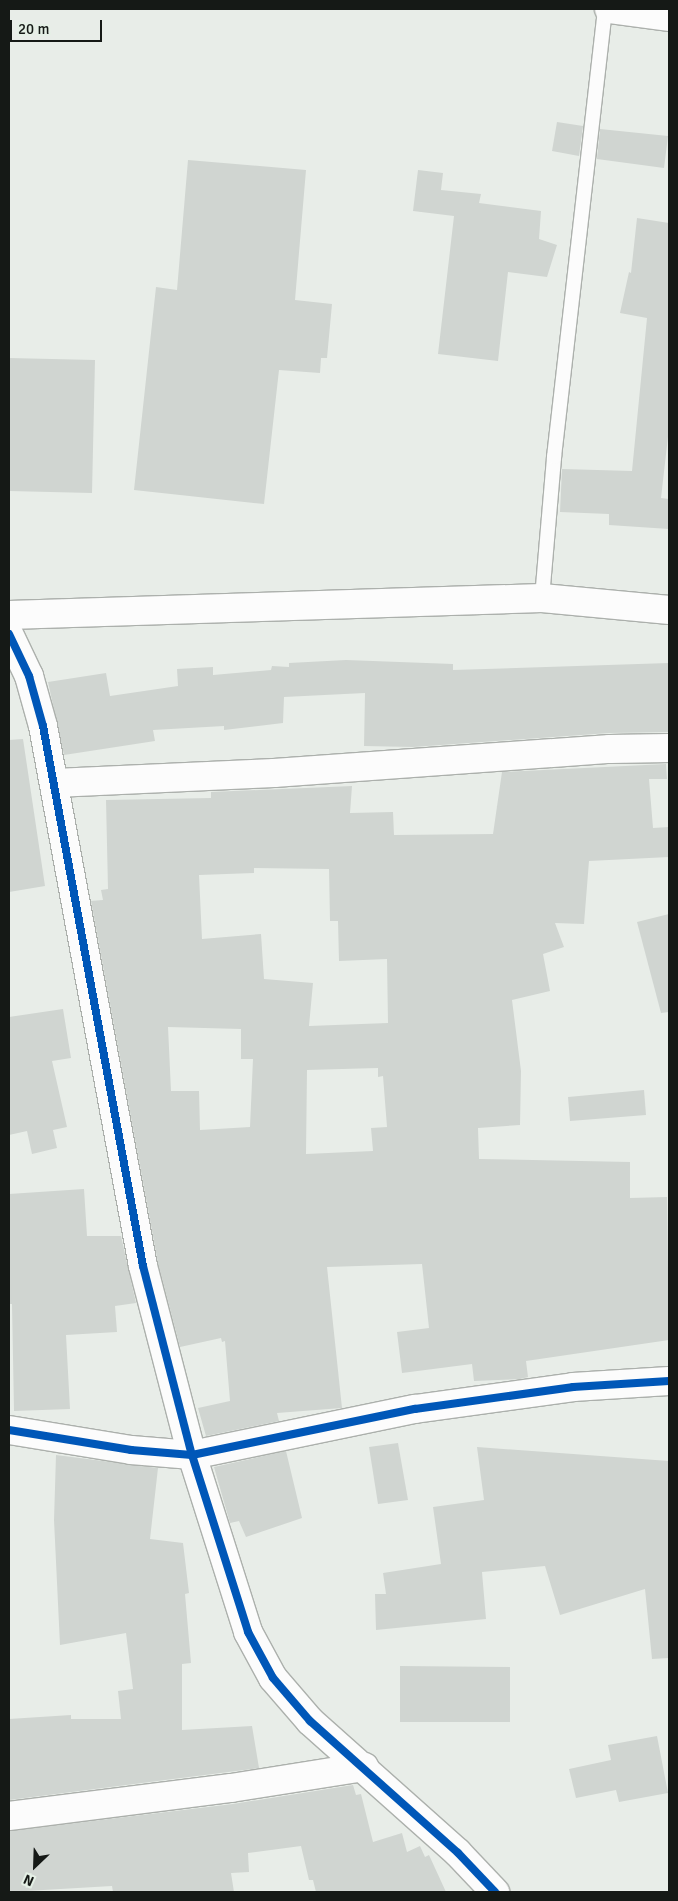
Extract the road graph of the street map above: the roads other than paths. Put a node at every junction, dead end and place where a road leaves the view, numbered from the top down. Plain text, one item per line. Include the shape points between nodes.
1 (607, 9) edge
2 (669, 16) edge
3 (542, 598) junction
4 (669, 610) edge
5 (9, 615) edge
6 (9, 634) edge
7 (669, 748) edge
8 (55, 783) junction
9 (669, 1381) edge
10 (9, 1430) edge
11 (192, 1455) junction
12 (364, 1767) junction
13 (9, 1816) edge
14 (495, 1892) edge

1 - 2 main road
1 - 3 lane via 554,457
3 - 4 main road
3 - 5 main road
6 - 8 main road via 29,676
7 - 8 main road
8 - 11 main road via 143,1266
9 - 11 main road via 573,1387 415,1409
10 - 11 main road via 131,1450
11 - 12 main road via 248,1632 273,1678 310,1721
12 - 13 main road via 231,1788
12 - 14 main road

